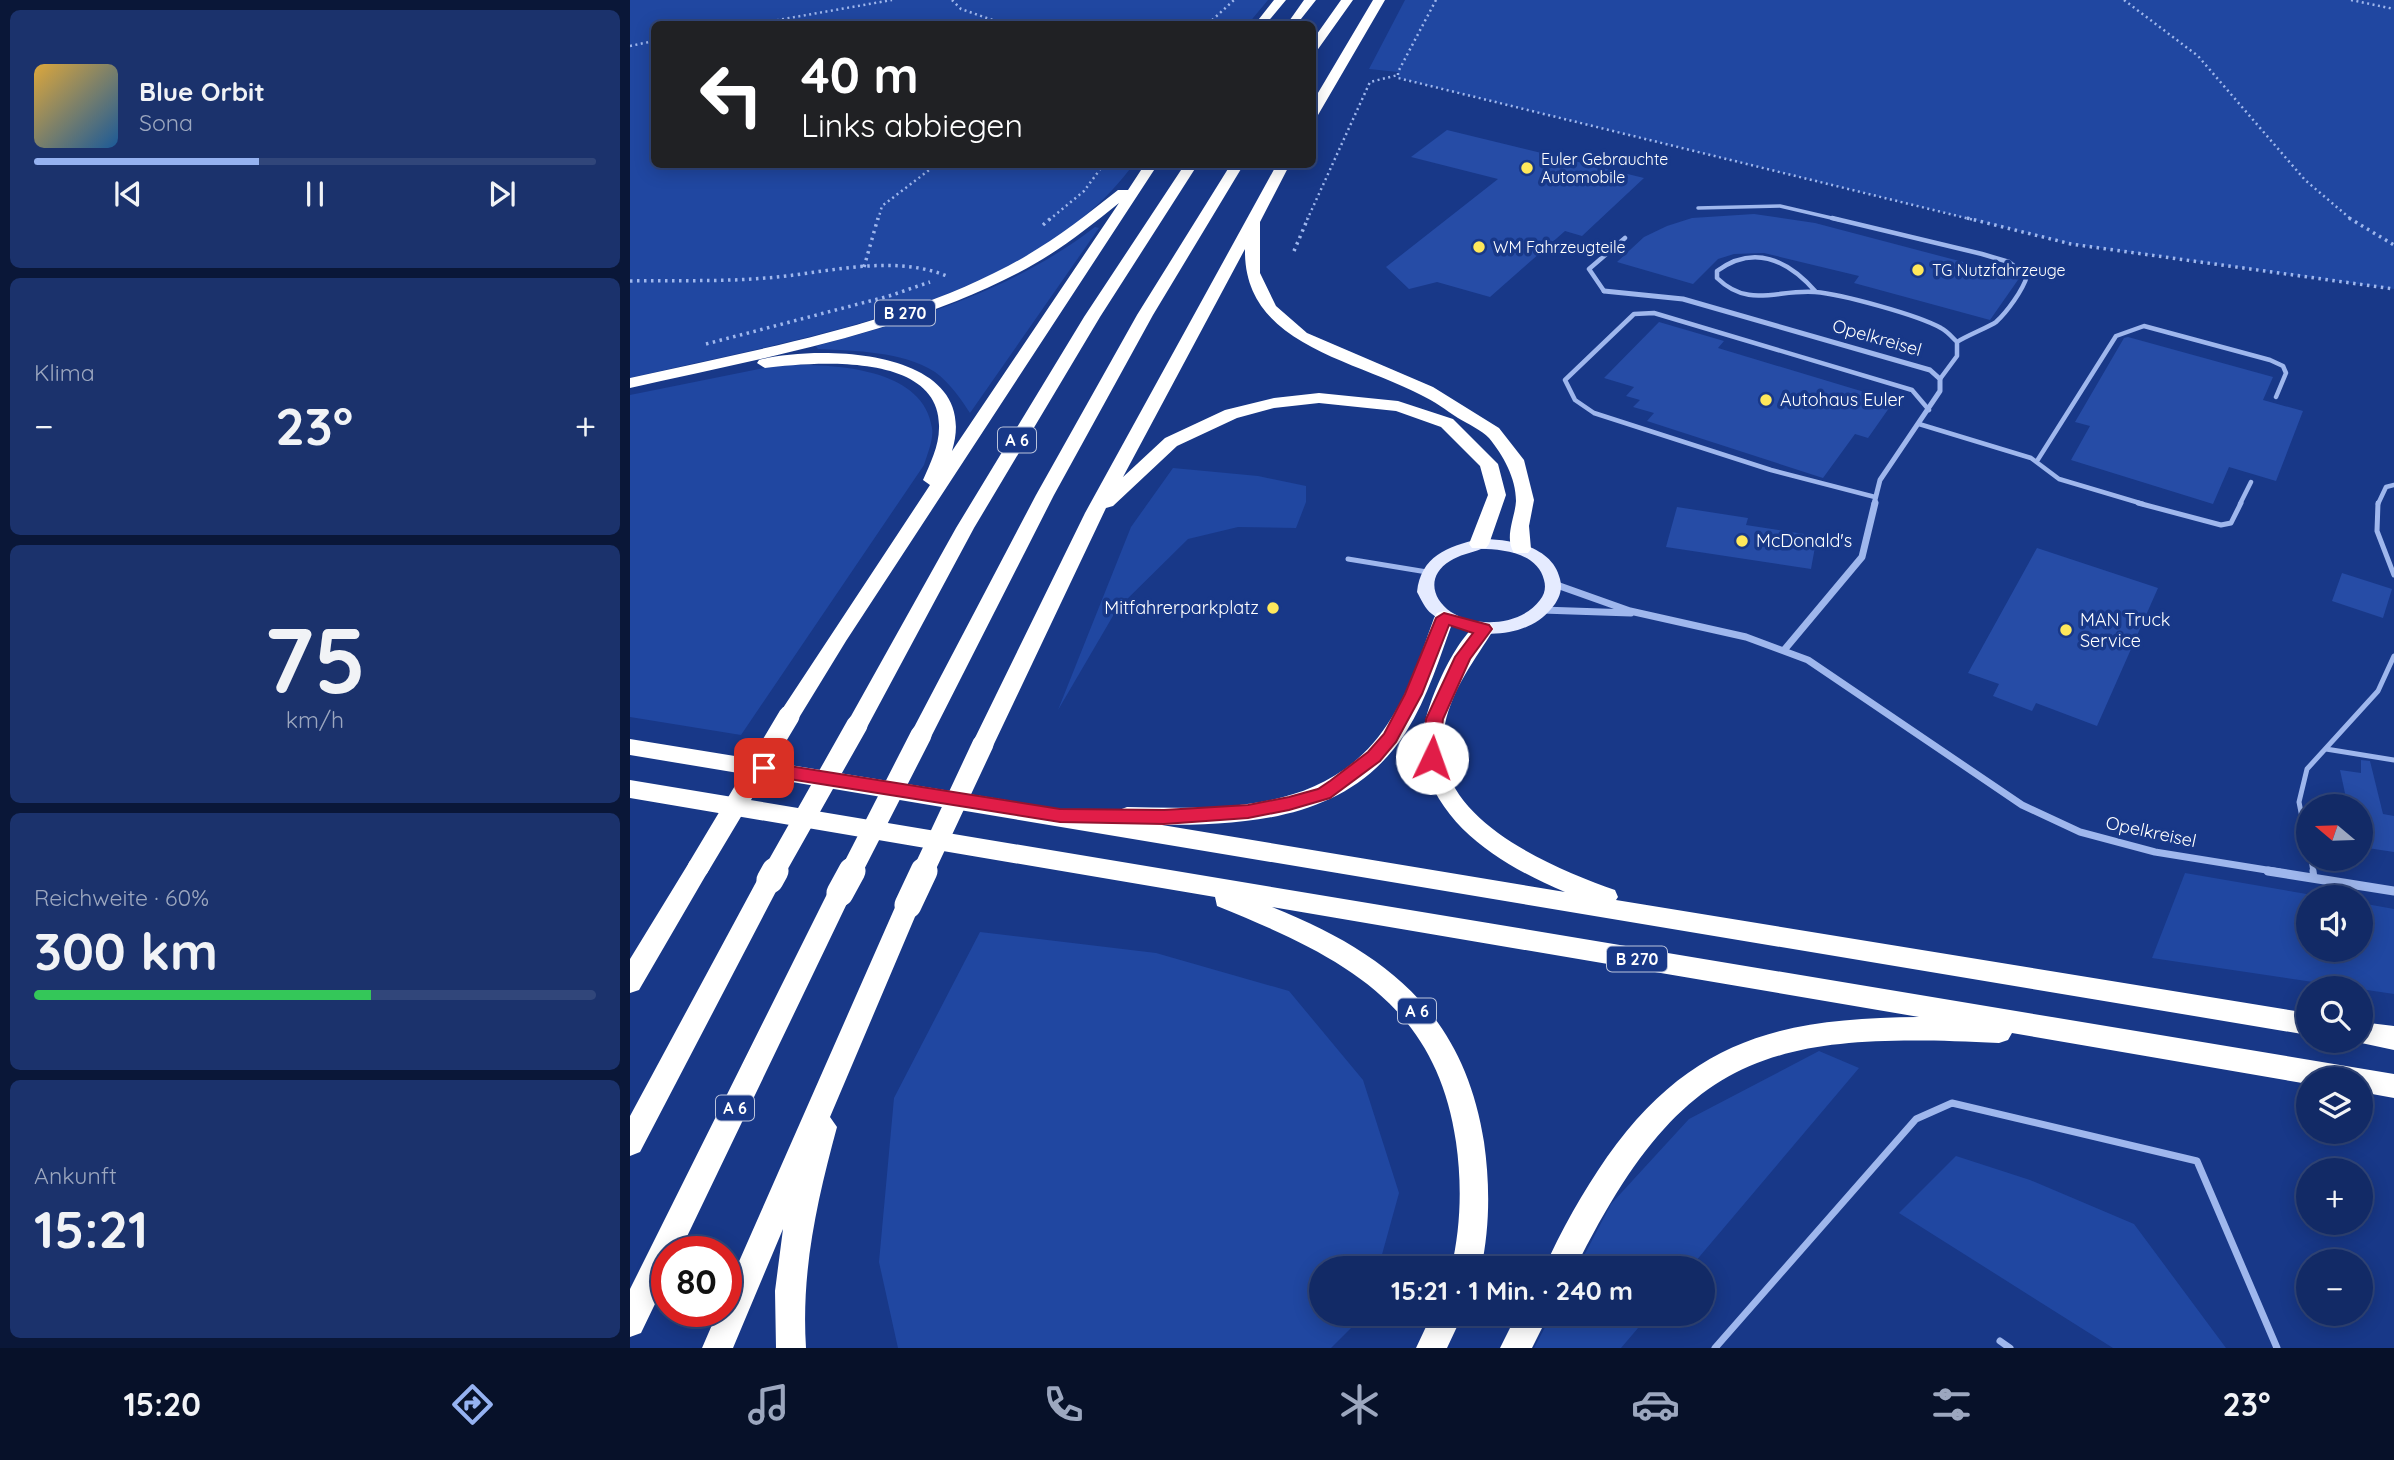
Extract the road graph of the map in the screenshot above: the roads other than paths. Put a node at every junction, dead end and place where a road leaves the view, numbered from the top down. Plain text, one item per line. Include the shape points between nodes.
1 (1280, 0) edge
2 (1310, 0) edge
3 (1347, 0) edge
4 (1380, 0) edge
5 (1262, 21) edge
6 (1294, 21) edge
7 (1316, 44) edge
8 (1316, 108) edge
9 (1148, 168) edge
10 (1148, 168) edge
11 (1189, 168) edge
12 (1236, 168) edge
13 (1282, 168) edge
14 (1698, 208) dead end
15 (1253, 218) junction
16 (1625, 238) dead end
17 (1604, 291) joint
18 (1816, 292) junction
19 (1957, 342) junction
20 (1940, 379) junction
21 (630, 383) edge
22 (630, 393) edge
23 (2276, 397) dead end
24 (1929, 410) junction
25 (1919, 424) junction
26 (2037, 461) junction
27 (2251, 482) dead end
28 (2394, 485) edge
29 (1875, 497) junction
30 (1094, 513) junction
31 (1479, 544) junction
32 (1521, 549) junction
33 (898, 550) junction
34 (1348, 559) dead end
35 (1427, 572) junction
36 (2394, 575) edge
37 (1553, 584) junction
38 (1542, 610) junction
39 (1639, 613) junction
40 (1444, 618) junction
41 (1484, 629) junction
42 (1785, 649) junction
43 (2394, 656) edge
44 (630, 747) edge
45 (2326, 749) junction
46 (2394, 760) edge
47 (630, 789) edge
48 (2301, 794) edge
49 (1060, 816) junction
50 (2313, 872) edge
51 (2314, 878) junction
52 (1182, 882) junction
53 (2394, 891) edge
54 (1661, 917) junction
55 (630, 982) edge
56 (2296, 1022) edge
57 (2373, 1034) edge
58 (2093, 1036) junction
59 (2394, 1038) edge
60 (846, 1045) junction
61 (2296, 1070) edge
62 (2373, 1082) edge
63 (2394, 1086) edge
64 (630, 1143) edge
65 (1468, 1256) edge
66 (1566, 1256) edge
67 (630, 1322) edge
68 (1442, 1326) edge
69 (1527, 1326) edge
70 (2000, 1341) dead end
71 (716, 1348) edge
72 (791, 1348) edge
73 (1431, 1348) edge
74 (1515, 1348) edge
75 (1715, 1348) edge
76 (2011, 1348) edge
77 (2277, 1348) edge

1 - 5 highway
2 - 6 highway
3 - 7 highway
4 - 8 highway
9 - 21 highway, B 270 via 1074,234 1035,259 946,300 858,328
10 - 33 highway
11 - 64 highway, A 6, bridge via 1092,317 972,516
12 - 67 highway, A 6, bridge via 1138,327 1045,495 840,893
13 - 15 highway
14 - 19 lane via 1780,206 1982,254 2008,262 2027,276 1995,323
15 - 30 highway
15 - 32 highway via 1252,273 1269,308 1301,335 1427,391 1493,432 1515,460 1525,500
16 - 17 lane, Opelkreisel via 1589,269
17 - 20 street, Opelkreisel via 1683,299 1914,364
18 - 18 lane via 1737,293 1722,285 1717,271 1740,258 1775,260 1802,275
18 - 19 lane via 1940,327
19 - 20 lane via 1956,356
20 - 24 street via 1940,391
22 - 33 highway via 730,369 836,357 900,369 926,383 947,414 947,437
23 - 26 lane via 2286,373 2283,366 2270,360 2144,326 2128,330 2116,336
24 - 25 street
24 - 29 lane via 1912,390 1654,313 1634,314 1565,380 1574,402 1594,413 1771,470
25 - 26 lane
25 - 29 street via 1880,480
26 - 27 lane via 2059,479 2221,525 2231,523
28 - 36 lane via 2386,487 2376,501 2376,535
29 - 42 street via 1862,557
30 - 31 highway via 1171,442 1231,414 1319,398 1398,406 1447,424 1489,464 1497,495
30 - 60 highway, bridge
31 - 32 main road
31 - 35 main road via 1457,549
32 - 37 main road via 1549,570
33 - 55 highway, bridge via 789,716
34 - 35 lane
35 - 40 main road via 1423,588 1429,604
37 - 38 main road
37 - 39 street, Opelkreisel
38 - 39 street, Opelkreisel
38 - 41 main road via 1507,627
39 - 42 street, Opelkreisel
40 - 41 main road
40 - 49 highway via 1390,738 1374,757 1324,794 1248,812
41 - 54 highway via 1463,657 1434,719 1432,758 1447,792 1471,823 1501,849 1580,888
42 - 51 street, Opelkreisel via 2022,805 2080,832 2155,852
43 - 45 lane via 2378,691
44 - 49 highway
45 - 46 lane
45 - 48 lane via 2307,769
47 - 52 highway, B 270
49 - 54 highway
50 - 51 lane
51 - 53 street, Opelkreisel
52 - 58 highway, B 270
52 - 65 highway, A 6 via 1335,947 1378,975 1419,1013 1450,1066 1471,1127 1475,1193
54 - 56 highway
57 - 59 highway
58 - 61 highway, B 270
58 - 66 highway, B 270 via 1845,1030 1790,1038 1742,1055 1690,1085 1649,1126 1602,1189
60 - 71 highway
60 - 72 highway via 790,1258
62 - 63 highway, B 270
68 - 73 highway
69 - 74 highway
70 - 76 lane
75 - 77 lane via 1916,1119 1952,1103 2197,1161

